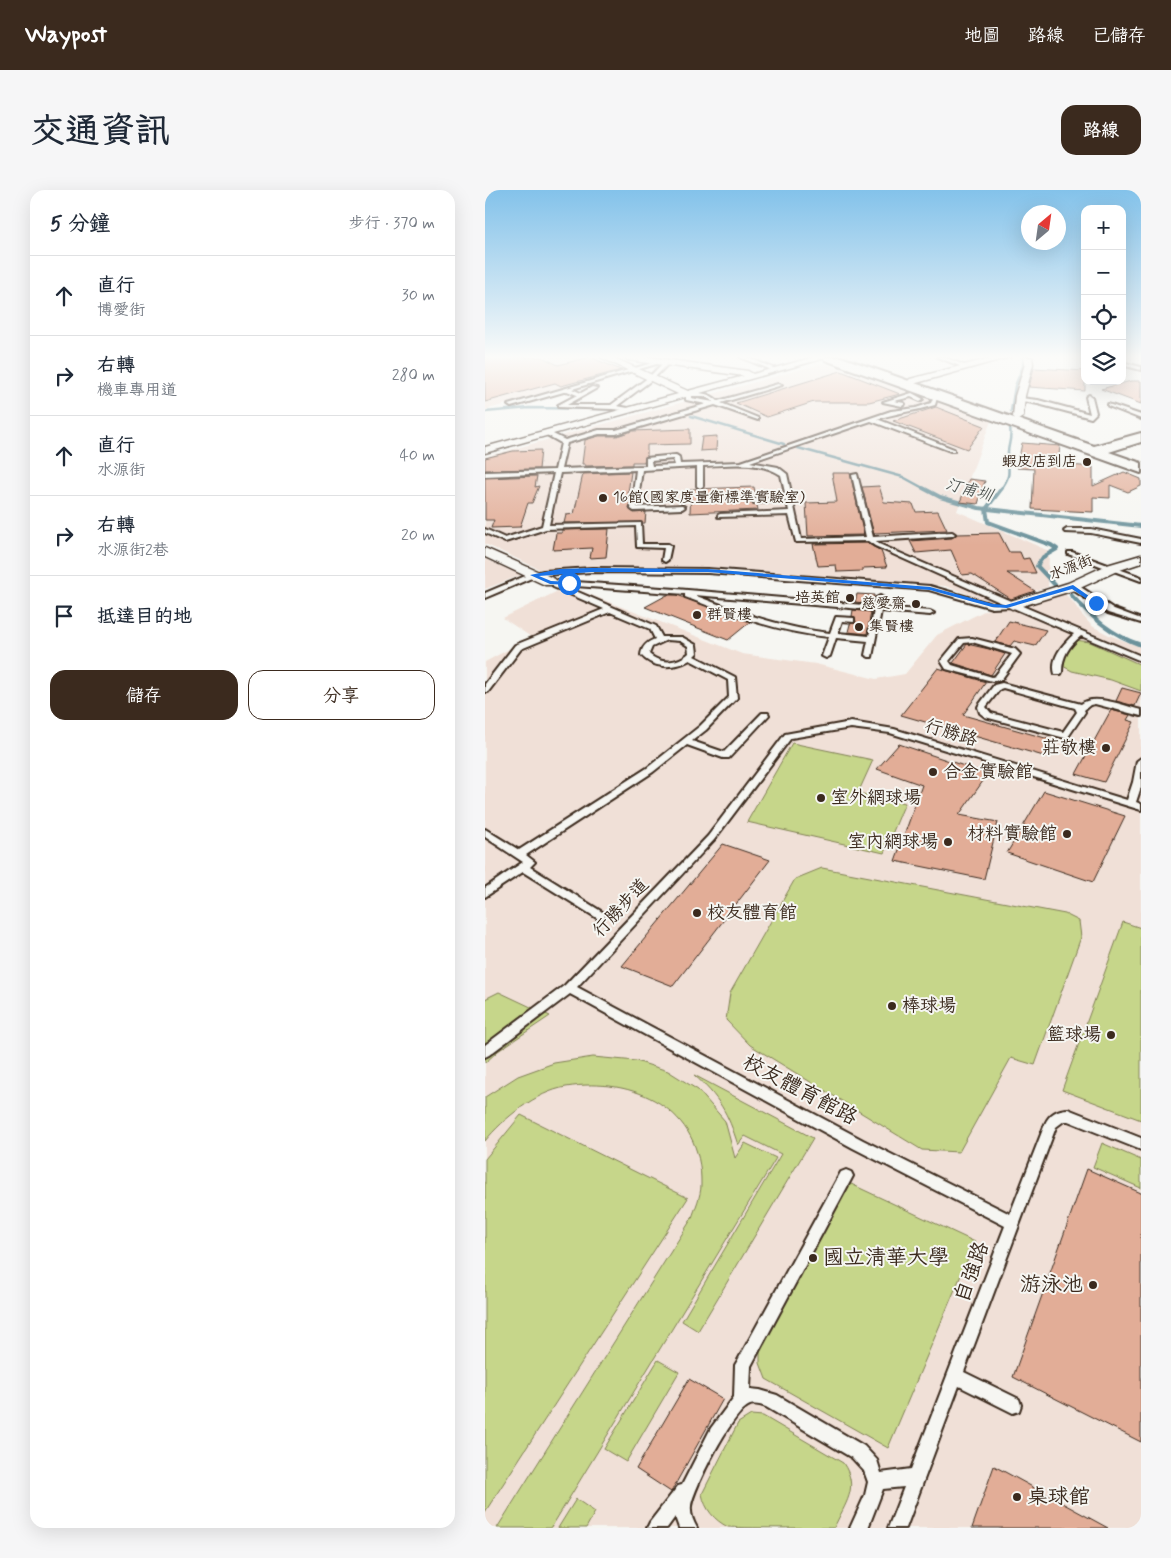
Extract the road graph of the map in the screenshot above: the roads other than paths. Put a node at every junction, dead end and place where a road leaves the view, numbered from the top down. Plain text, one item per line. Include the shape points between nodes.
1 (597, 419) edge
2 (662, 419) edge
3 (871, 420) joint
4 (1017, 420) edge
5 (547, 433) junction
6 (1141, 437) edge
7 (564, 442) junction
8 (1101, 449) junction
9 (485, 450) edge
10 (952, 450) dead end
11 (723, 458) dead end
12 (1141, 460) edge
13 (677, 463) junction
14 (738, 464) junction
15 (700, 466) junction
16 (1141, 468) edge
17 (639, 469) junction
18 (649, 470) junction
19 (558, 472) junction
20 (485, 474) edge
21 (855, 475) dead end
22 (700, 486) dead end
23 (789, 499) junction
24 (754, 501) dead end
25 (768, 501) junction
26 (682, 507) dead end
27 (792, 514) junction
28 (768, 515) junction
29 (720, 516) dead end
30 (545, 527) junction
31 (1067, 531) dead end
32 (485, 532) edge
33 (952, 534) dead end
34 (870, 539) junction
35 (1141, 541) edge
36 (485, 552) edge
37 (1070, 553) dead end
38 (665, 560) dead end
39 (1139, 561) edge
40 (1112, 568) junction
41 (532, 575) junction
42 (1141, 579) edge
43 (550, 582) junction
44 (1073, 586) junction
45 (676, 591) junction
46 (485, 596) edge
47 (880, 598) dead end
48 (1012, 605) junction
49 (878, 608) junction
50 (610, 609) junction
51 (930, 612) dead end
52 (851, 620) dead end
53 (1141, 621) edge
54 (1079, 633) junction
55 (833, 636) junction
56 (872, 639) junction
57 (660, 640) junction
58 (1012, 651) joint
59 (869, 655) dead end
60 (826, 656) dead end
61 (690, 657) junction
62 (1141, 659) edge
63 (1058, 672) dead end
64 (485, 690) edge
65 (1080, 709) junction
66 (1141, 713) edge
67 (765, 715) dead end
68 (688, 742) junction
69 (1141, 761) edge
70 (764, 768) joint
71 (1131, 803) junction
72 (1141, 808) edge
73 (485, 832) edge
74 (519, 855) junction
75 (523, 867) junction
76 (485, 893) edge
77 (600, 916) dead end
78 (569, 988) junction
79 (485, 1052) edge
80 (1141, 1144) edge
81 (846, 1176) dead end
82 (1013, 1223) junction
83 (956, 1376) junction
84 (742, 1400) junction
85 (1013, 1405) dead end
86 (917, 1477) junction
87 (876, 1482) junction
88 (688, 1487) junction
89 (656, 1528) edge
90 (689, 1528) edge
91 (859, 1528) edge
92 (897, 1528) edge

1 - 5 street
2 - 7 lane
3 - 10 lane
3 - 14 lane
4 - 8 main road
5 - 7 lane
5 - 9 street
6 - 8 main road
7 - 19 lane
8 - 12 main road
8 - 16 main road
11 - 13 lane
13 - 15 lane
13 - 18 lane via 677,468
13 - 18 lane via 676,457 648,459
14 - 15 lane
14 - 23 lane via 780,469
15 - 22 lane
17 - 18 lane
17 - 19 lane
17 - 26 lane via 634,509
19 - 20 lane
19 - 30 lane
21 - 34 lane
23 - 25 lane
23 - 27 lane
24 - 25 lane
25 - 28 lane
27 - 28 lane
27 - 34 lane via 798,541
28 - 29 lane
30 - 32 lane via 505,540
30 - 38 lane via 639,524 639,546 668,546
31 - 35 lane via 1091,531
33 - 34 lane
34 - 48 lane
36 - 41 street
37 - 40 lane
39 - 40 street, 水源街
40 - 42 lane
40 - 44 street, 水源街
41 - 43 street
41 - 46 lane
41 - 48 lane via 592,570 708,571 930,588 992,606
43 - 45 lane
43 - 50 lane
44 - 48 street, 水源街
44 - 53 lane via 1111,611
45 - 49 lane
45 - 55 lane via 748,618 801,632
47 - 49 lane
48 - 54 lane
49 - 51 lane
49 - 56 lane
50 - 57 lane via 653,628
50 - 64 lane via 518,647
52 - 55 lane via 839,619
54 - 62 lane
54 - 63 lane via 1064,649 1057,663
55 - 56 lane
55 - 60 lane
56 - 59 lane
57 - 61 lane via 675,638 688,642 694,649
57 - 61 lane via 648,646 645,654 648,658 669,664
58 - 58 lane via 967,640 962,641 945,661 949,667 993,679 998,678 1015,656
61 - 68 lane via 732,679 733,698
65 - 65 lane via 1002,686 997,687 982,708 988,714 1060,735 1068,733
65 - 66 lane via 1095,700
67 - 68 lane via 726,756
68 - 74 lane
69 - 71 lane
70 - 71 lane, 行勝路 via 788,736 851,725 891,731
70 - 78 lane, 行勝步道 via 711,838
71 - 72 lane, 行勝路
73 - 74 lane
74 - 75 lane via 529,862
75 - 76 lane
75 - 77 lane
78 - 79 lane, 行勝步道
78 - 82 lane, 校友體育館路 via 858,1144
80 - 82 lane, 自強路 via 1076,1117 1061,1115 1051,1124
81 - 84 lane via 743,1364
82 - 83 lane, 自強路
83 - 85 lane
83 - 86 lane, 自強路
84 - 87 lane via 757,1396 771,1401 858,1452 871,1466
84 - 88 lane via 729,1412
86 - 87 lane
86 - 92 lane, 自強路
87 - 91 lane
88 - 89 lane
88 - 90 lane via 683,1506 685,1523

